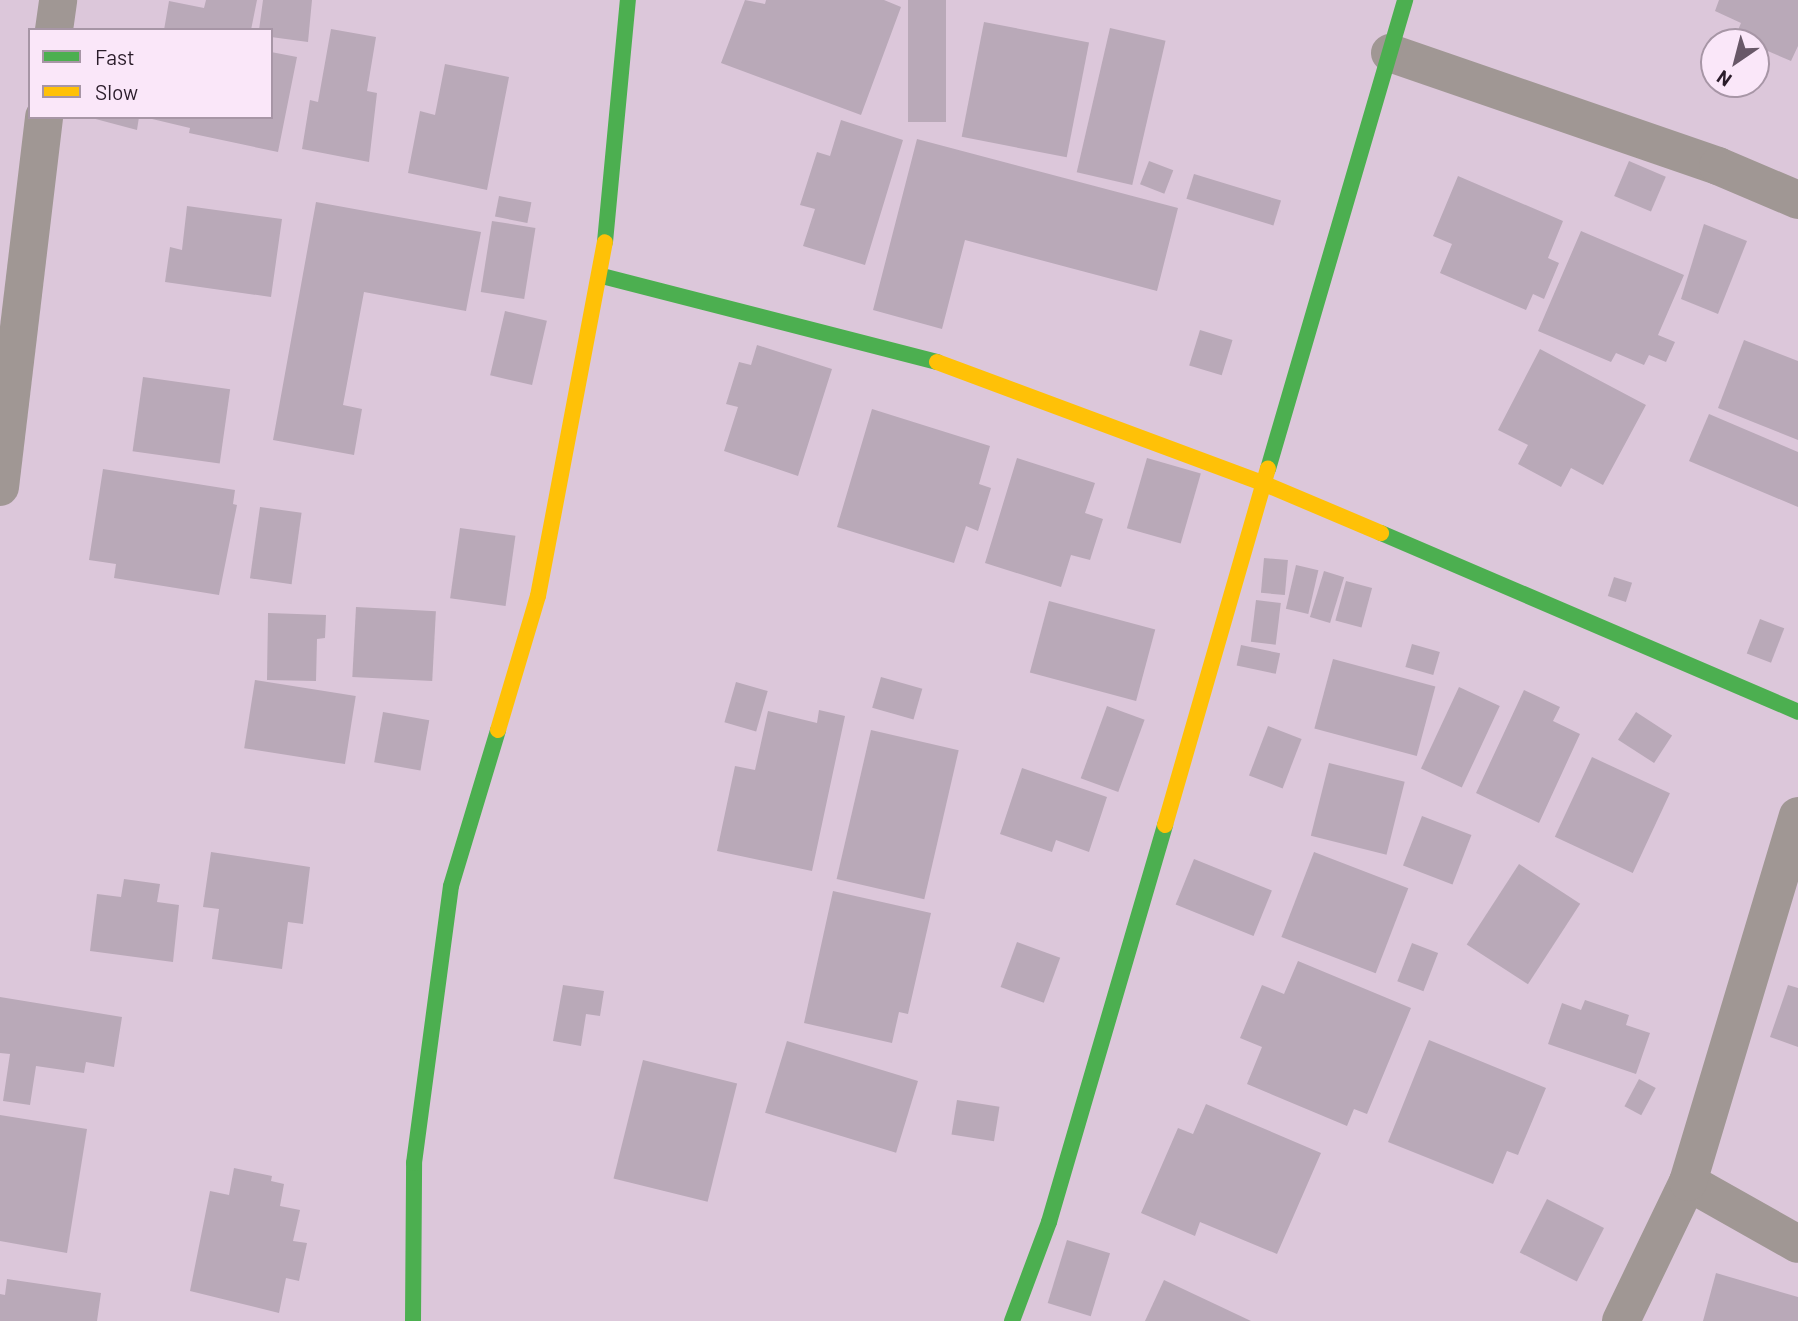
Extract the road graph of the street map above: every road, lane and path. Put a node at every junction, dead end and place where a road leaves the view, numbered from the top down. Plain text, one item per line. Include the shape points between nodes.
1 (58, 0) edge
2 (628, 0) edge
3 (1405, 0) edge
4 (54, 28) edge
5 (1390, 53) junction
6 (44, 119) edge
7 (1798, 200) edge
8 (602, 276) junction
9 (1265, 484) junction
10 (0, 487) edge
11 (1798, 712) edge
12 (1798, 816) edge
13 (1688, 1182) junction
14 (1798, 1244) edge
15 (413, 1321) edge
16 (1012, 1321) edge
17 (1621, 1321) edge

1 - 4 street
2 - 8 street
3 - 5 street
5 - 7 street via 1718,166
5 - 9 street
6 - 10 street
8 - 9 street via 934,361
8 - 15 street via 538,596 451,886 414,1163
9 - 11 street
9 - 16 street via 1049,1223
12 - 13 street
13 - 14 street
13 - 17 street

